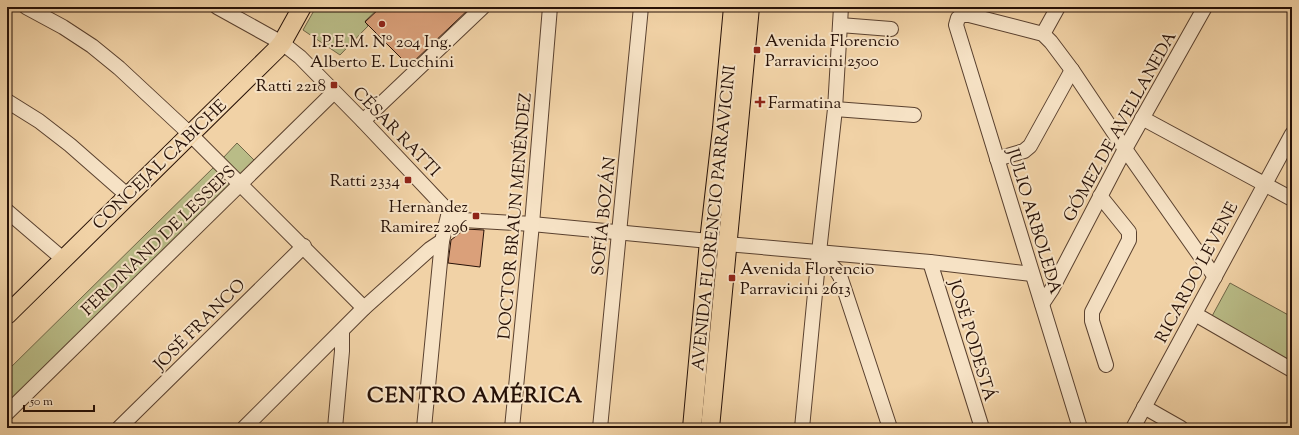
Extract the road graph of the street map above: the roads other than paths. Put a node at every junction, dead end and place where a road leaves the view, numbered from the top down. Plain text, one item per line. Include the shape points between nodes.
1 (26, 7) edge
2 (217, 7) edge
3 (302, 7) edge
4 (483, 7) edge
5 (550, 7) edge
6 (641, 7) edge
7 (733, 7) edge
8 (750, 7) edge
9 (841, 7) edge
10 (1058, 7) edge
11 (1205, 7) edge
12 (840, 25) junction
13 (891, 29) dead end
14 (1043, 34) junction
15 (282, 43) junction
16 (1072, 70) junction
17 (334, 92) junction
18 (7, 101) edge
19 (835, 108) junction
20 (914, 115) dead end
21 (1142, 118) junction
22 (362, 121) junction
23 (190, 134) junction
24 (1292, 134) edge
25 (1125, 149) junction
26 (997, 159) junction
27 (241, 183) junction
28 (1264, 184) junction
29 (127, 195) junction
30 (1100, 196) junction
31 (1292, 199) edge
32 (7, 211) edge
33 (449, 212) junction
34 (532, 224) junction
35 (619, 233) junction
36 (442, 241) junction
37 (709, 241) junction
38 (727, 244) junction
39 (304, 246) junction
40 (819, 252) junction
41 (63, 259) junction
42 (930, 262) junction
43 (1032, 274) junction
44 (1215, 277) junction
45 (1042, 304) junction
46 (364, 308) junction
47 (1195, 314) junction
48 (7, 315) edge
49 (342, 331) junction
50 (1106, 365) dead end
51 (1292, 370) edge
52 (1144, 407) junction
53 (7, 413) edge
54 (119, 428) edge
55 (244, 428) edge
56 (334, 428) edge
57 (424, 428) edge
58 (512, 428) edge
59 (600, 428) edge
60 (692, 428) edge
61 (710, 428) edge
62 (802, 428) edge
63 (890, 428) edge
64 (982, 428) edge
65 (1080, 428) edge
66 (1133, 428) edge
67 (1181, 428) edge

1 - 23 street via 92,46
2 - 15 street, CÉSAR RATTI
3 - 15 main road, CONCEJAL CABICHE
4 - 22 street
5 - 34 street, DOCTOR BRAUN MENÉNDEZ
6 - 35 street, SOFÍA BOZÁN
7 - 37 main road, AVENIDA FLORENCIO PARRAVICINI
8 - 38 main road, AVENIDA FLORENCIO PARRAVICINI
9 - 12 street
10 - 14 street
11 - 21 street, GÓMEZ DE AVELLANEDA
12 - 13 street
12 - 19 street
14 - 16 street
14 - 26 street, JULIO ARBOLEDA via 969,15 958,18 956,25
15 - 17 street, CÉSAR RATTI via 300,57
15 - 23 main road, CONCEJAL CABICHE
16 - 25 street
16 - 26 street via 1030,146 1024,151
17 - 22 street, CÉSAR RATTI
17 - 27 street, FERDINAND DE LESSEPS
18 - 29 street via 70,145
19 - 20 street
19 - 40 street
21 - 25 street, GÓMEZ DE AVELLANEDA
21 - 28 street
22 - 33 street, CÉSAR RATTI
23 - 27 street
23 - 29 main road, CONCEJAL CABICHE
24 - 28 street, RICARDO LEVENE
25 - 30 street, GÓMEZ DE AVELLANEDA
25 - 44 street
26 - 43 street, JULIO ARBOLEDA
27 - 39 street
27 - 53 street, FERDINAND DE LESSEPS
28 - 31 street
28 - 44 street, RICARDO LEVENE
29 - 41 main road, CONCEJAL CABICHE
30 - 45 street, GÓMEZ DE AVELLANEDA
30 - 50 street via 1129,232 1129,240 1092,312 1092,321
32 - 41 street
33 - 34 street via 463,220
33 - 36 street
34 - 35 street
34 - 58 street, DOCTOR BRAUN MENÉNDEZ
35 - 37 street
35 - 59 street, SOFÍA BOZÁN
36 - 46 street
36 - 57 street
37 - 38 street
37 - 60 main road, AVENIDA FLORENCIO PARRAVICINI
38 - 40 street
38 - 61 main road, AVENIDA FLORENCIO PARRAVICINI
39 - 46 street
39 - 54 street, JOSÉ FRANCO
40 - 42 street
40 - 62 street
40 - 63 street via 840,276
41 - 48 main road, CONCEJAL CABICHE
42 - 43 street
42 - 64 street, JOSÉ PODESTÁ
43 - 45 street, JULIO ARBOLEDA
44 - 47 street, RICARDO LEVENE
45 - 65 street, JULIO ARBOLEDA
46 - 49 street
47 - 51 street
47 - 52 street, RICARDO LEVENE
49 - 55 street
49 - 56 street
52 - 66 street, RICARDO LEVENE
52 - 67 street

